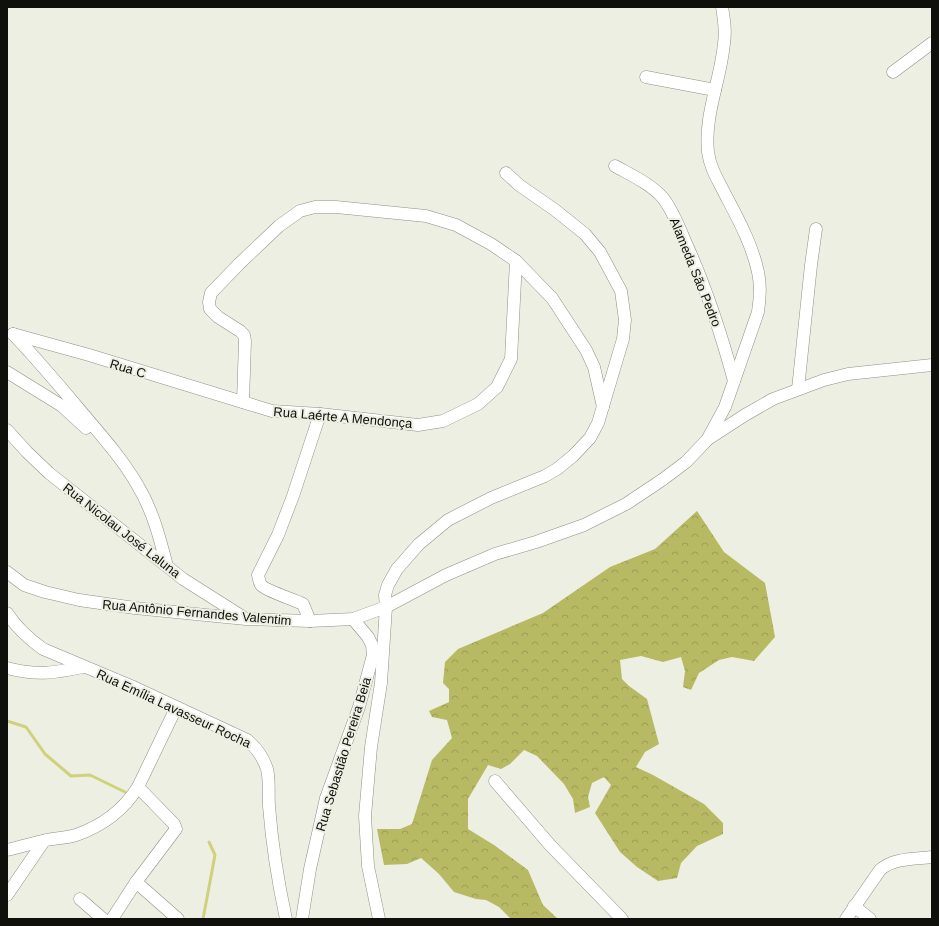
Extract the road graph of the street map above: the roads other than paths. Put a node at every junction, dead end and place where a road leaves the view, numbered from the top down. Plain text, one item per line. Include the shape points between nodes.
1 (722, 7) edge
2 (932, 43) edge
3 (893, 72) dead end
4 (646, 76) dead end
5 (715, 90) junction
6 (615, 166) dead end
7 (506, 173) dead end
8 (816, 229) dead end
9 (516, 261) junction
10 (10, 332) edge
11 (932, 365) edge
12 (7, 372) edge
13 (734, 382) junction
14 (798, 389) junction
15 (243, 402) junction
16 (603, 409) junction
17 (320, 414) junction
18 (7, 430) edge
19 (707, 440) junction
20 (124, 465) junction
21 (167, 566) junction
22 (7, 572) edge
23 (386, 607) junction
24 (7, 613) edge
25 (246, 619) junction
26 (353, 619) junction
27 (310, 621) junction
28 (85, 666) junction
29 (7, 668) edge
30 (176, 708) junction
31 (495, 781) dead end
32 (138, 787) junction
33 (44, 841) junction
34 (7, 850) edge
35 (932, 857) edge
36 (136, 882) junction
37 (7, 895) edge
38 (80, 899) dead end
39 (854, 906) junction
40 (103, 919) edge
41 (112, 919) edge
42 (178, 919) edge
43 (286, 919) edge
44 (302, 919) edge
45 (379, 919) edge
46 (622, 919) edge
47 (846, 919) edge
48 (870, 919) edge

1 - 5 street, Rua Antônio Fernandes Valentim via 724,45
2 - 3 street
4 - 5 street
5 - 13 street, Rua Antônio Fernandes Valentim via 708,134 712,170 745,232 759,273 758,312
6 - 13 street, Alameda São Pedro via 646,184 662,197 672,212 712,305
7 - 16 street via 585,234 600,252 621,291 625,320 623,339
8 - 14 street
9 - 15 street via 491,244 456,226 426,216 336,207 300,211 279,226 210,293 210,310 244,335
9 - 16 street via 552,298 586,350 594,367
9 - 17 street, Rua Laérte A Mendonça via 511,358 497,387 478,404 443,421 418,425
10 - 15 street, Rua C
10 - 20 street
11 - 14 street via 848,374
12 - 20 street via 62,406
13 - 19 street, Rua Antônio Fernandes Valentim via 725,407
14 - 19 street via 773,399
15 - 17 street, Rua Laérte A Mendonça via 272,412
16 - 23 street via 590,438 557,469 448,520 418,544 397,569 388,585
17 - 27 street via 278,535 258,575 261,585 267,589 303,604
18 - 21 street, Rua Nicolau José Laluna via 49,473
19 - 23 street, Rua Antônio Fernandes Valentim via 686,462 662,480 626,504 584,526 495,554 446,575
20 - 21 street via 149,507
21 - 25 street, Rua Nicolau José Laluna
22 - 25 street, Rua Antônio Fernandes Valentim via 24,584 79,600
23 - 26 street, Rua Antônio Fernandes Valentim
23 - 45 street via 381,683 371,747 365,816 368,866
24 - 28 street, Rua Emília Lavasseur Rocha via 31,641 64,659
25 - 27 street, Rua Antônio Fernandes Valentim
26 - 27 street, Rua Antônio Fernandes Valentim
26 - 44 street, Rua Sebastião Pereira Beia via 368,636 373,655 359,707 326,798
28 - 29 street via 37,674
28 - 30 street, Rua Emília Lavasseur Rocha
30 - 32 street
30 - 43 street, Rua Emília Lavasseur Rocha via 247,740 256,747 264,760 278,886
31 - 46 street via 550,845
32 - 33 street via 120,810 100,825 75,835
32 - 36 street via 176,829
33 - 34 street
33 - 37 street
35 - 39 street via 886,865
36 - 41 street
36 - 42 street
38 - 40 street
39 - 47 street
39 - 48 street

